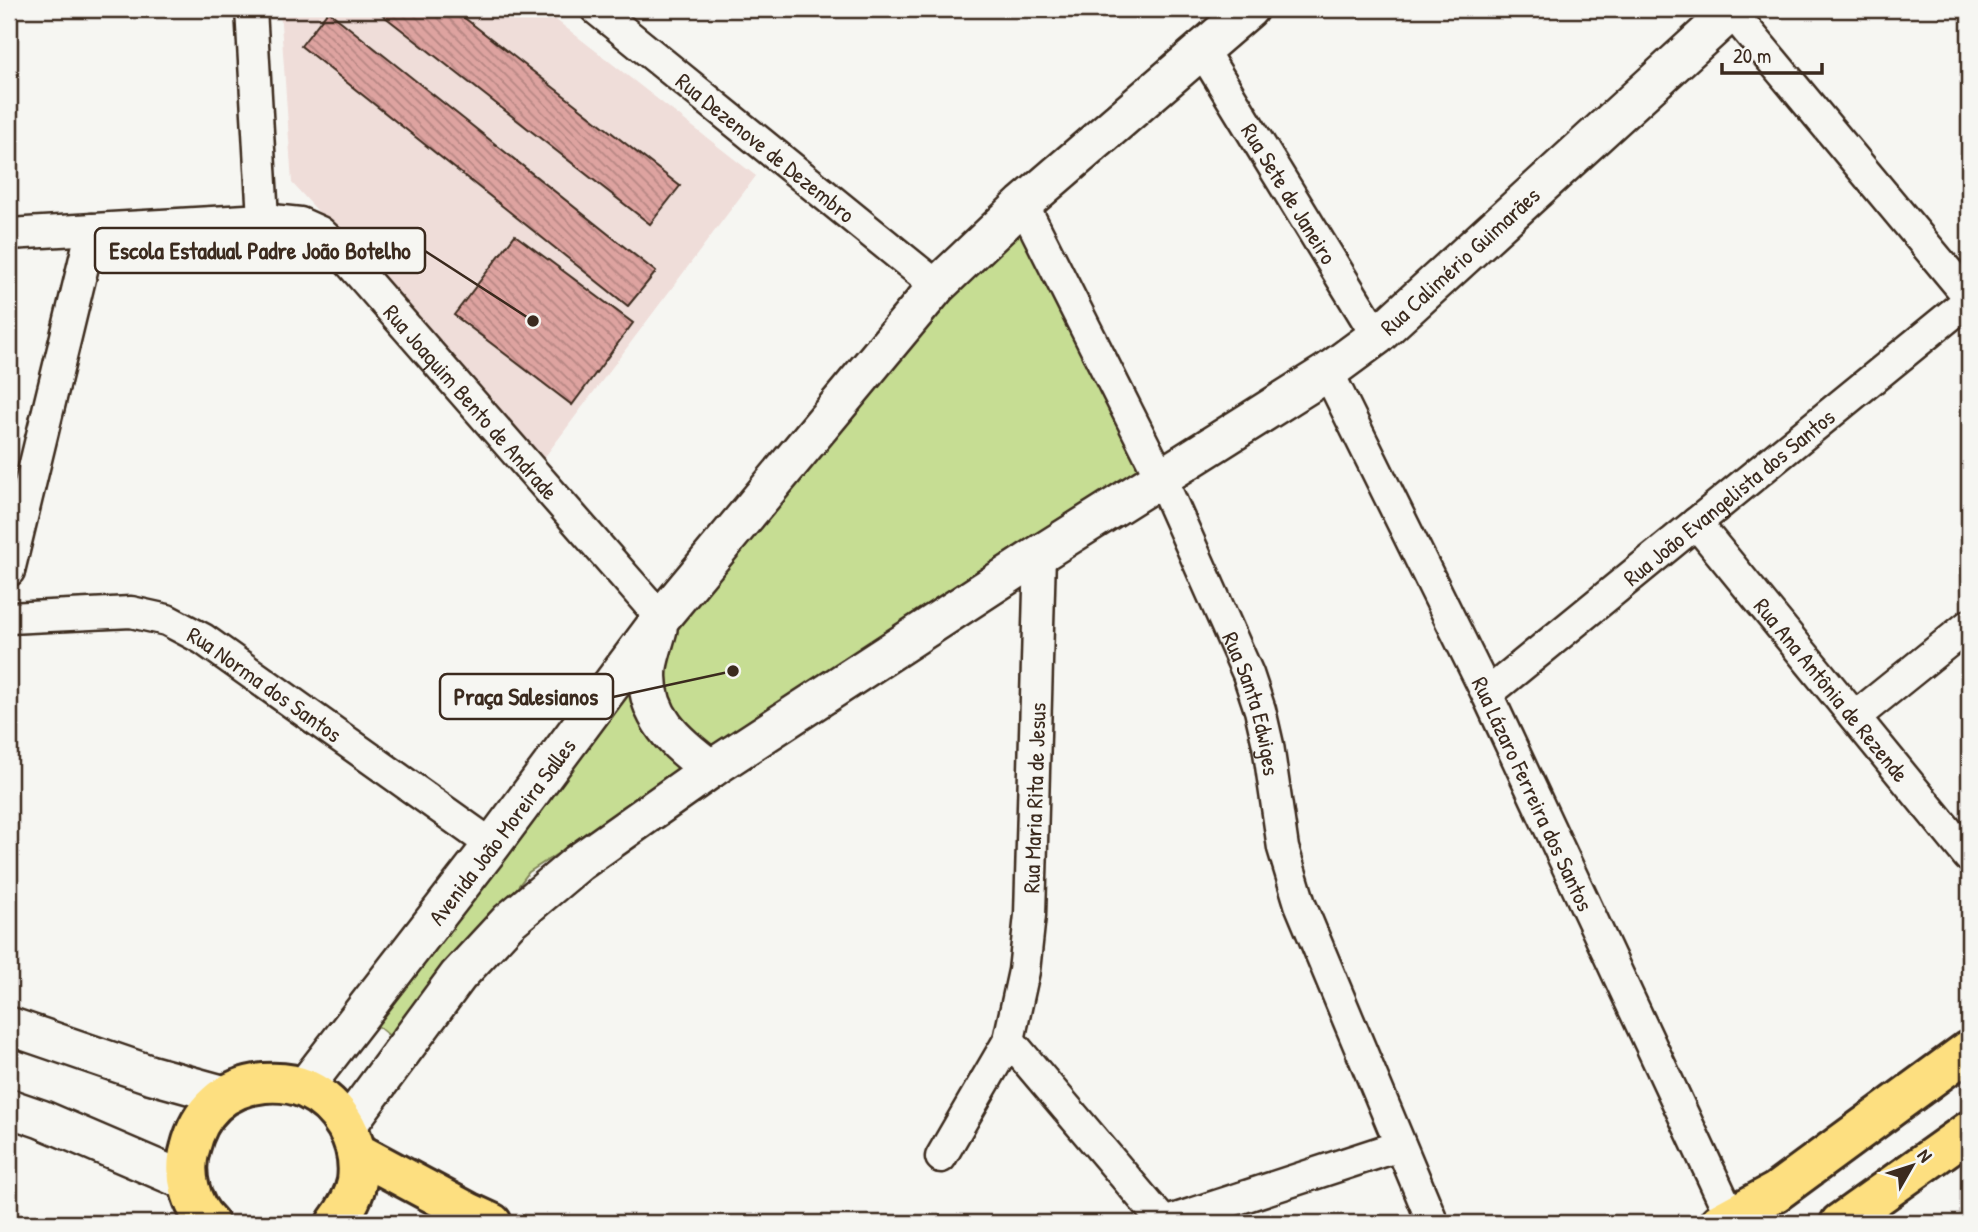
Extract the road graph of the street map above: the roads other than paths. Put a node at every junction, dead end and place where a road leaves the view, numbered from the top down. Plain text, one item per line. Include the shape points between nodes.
1 (251, 9) edge
2 (596, 9) edge
3 (1249, 9) edge
4 (1733, 10) edge
5 (1202, 50) junction
6 (1023, 204) junction
7 (263, 219) junction
8 (92, 229) junction
9 (9, 234) edge
10 (937, 286) junction
11 (1969, 298) edge
12 (1377, 336) junction
13 (1328, 372) junction
14 (1161, 478) junction
15 (1696, 523) junction
16 (1040, 554) junction
17 (9, 571) edge
18 (9, 618) edge
19 (661, 618) junction
20 (1969, 625) edge
21 (1487, 694) junction
22 (1855, 717) junction
23 (711, 769) junction
24 (492, 845) junction
25 (1969, 857) edge
26 (9, 1026) edge
27 (1009, 1040) junction
28 (1969, 1050) edge
29 (304, 1088) junction
30 (225, 1095) junction
31 (9, 1108) edge
32 (1969, 1131) edge
33 (351, 1139) junction
34 (1399, 1146) junction
35 (941, 1157) dead end
36 (188, 1182) junction
37 (1725, 1220) edge
38 (208, 1223) edge
39 (336, 1223) edge
40 (492, 1223) edge
41 (1164, 1223) edge
42 (1433, 1223) edge
43 (1840, 1223) edge

1 - 7 street
2 - 10 street, Rua Dezenove de Dezembro
3 - 5 street, Avenida João Moreira Salles
4 - 11 street
4 - 12 street, Rua Calimério Guimarães
5 - 6 street, Avenida João Moreira Salles
5 - 12 street, Rua Sete de Janeiro
6 - 10 street, Avenida João Moreira Salles
6 - 14 street, Rua Santa Edwiges
7 - 8 street, Rua Joaquim Bento de Andrade
7 - 19 street, Rua Joaquim Bento de Andrade via 300,223 320,232 337,248
8 - 9 street, Rua Joaquim Bento de Andrade
8 - 17 street
10 - 19 street, Avenida João Moreira Salles
11 - 15 street, Rua João Evangelista dos Santos
12 - 13 street, Rua Calimério Guimarães
13 - 14 street, Rua Calimério Guimarães
13 - 21 street, Rua Lázaro Ferreira dos Santos
14 - 16 street, Rua Calimério Guimarães
14 - 34 street, Rua Santa Edwiges via 1248,674 1268,745 1283,848 1300,904
15 - 21 street, Rua João Evangelista dos Santos
15 - 22 street, Rua Ana Antônia de Rezende
16 - 23 street, Rua Calimério Guimarães
16 - 27 street, Rua Maria Rita de Jesus via 1031,915
18 - 24 street, Rua Norma dos Santos via 131,612 167,620 203,639
19 - 23 street via 649,667 649,695 660,722 678,744
19 - 24 street, Avenida João Moreira Salles
20 - 22 street
21 - 37 street, Rua Lázaro Ferreira dos Santos
22 - 25 street, Rua Ana Antônia de Rezende
23 - 33 street via 578,863 509,921 458,976
24 - 29 street, Avenida João Moreira Salles
26 - 30 street
27 - 35 street, Rua Maria Rita de Jesus
27 - 41 street
28 - 37 main road via 1776,1192
29 - 30 main road via 276,1082 248,1085
29 - 33 main road via 328,1103
30 - 36 main road via 194,1133 187,1157
31 - 36 street
32 - 43 main road
33 - 39 main road via 356,1181
33 - 40 main road
34 - 41 street
34 - 42 street, Rua Santa Edwiges
36 - 38 main road

